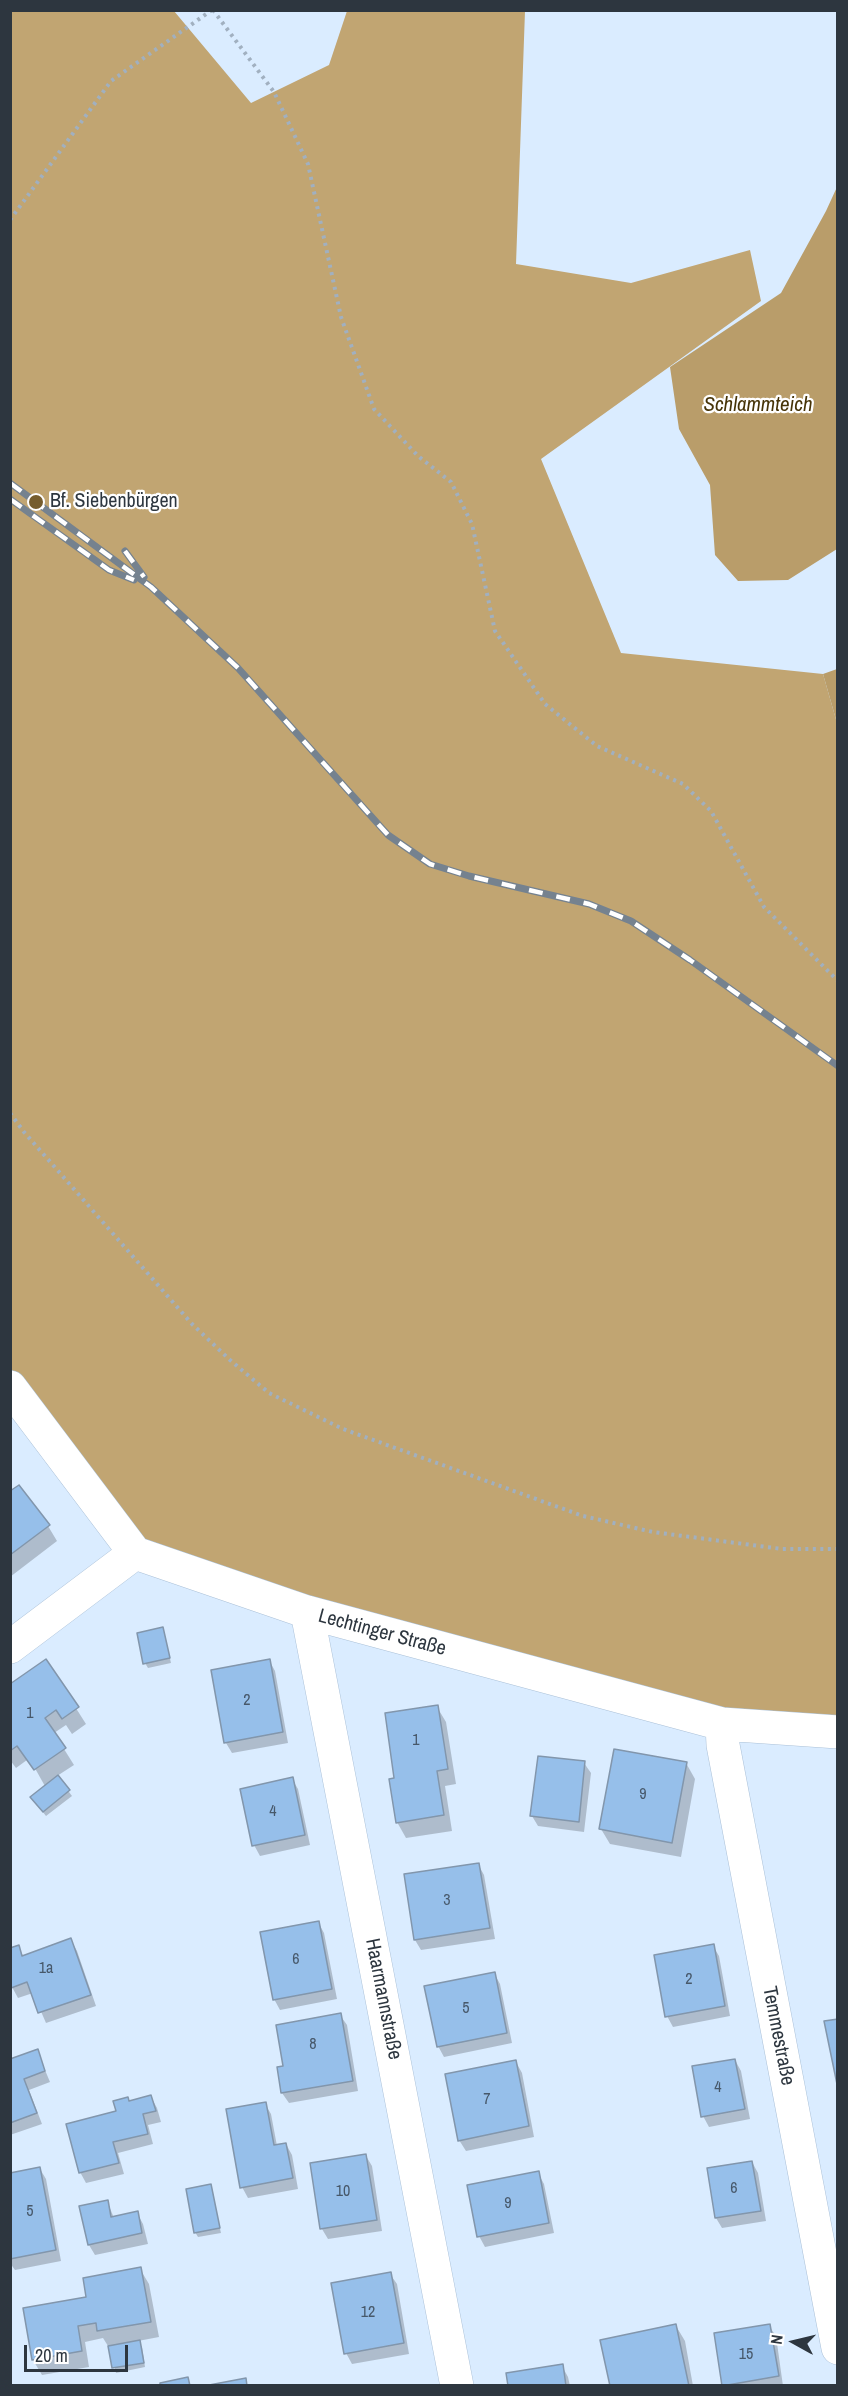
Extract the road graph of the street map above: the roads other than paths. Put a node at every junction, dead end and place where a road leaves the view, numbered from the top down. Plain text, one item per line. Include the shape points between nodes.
1 (10, 1387) edge
2 (135, 1553) junction
3 (307, 1612) junction
4 (10, 1647) edge
5 (722, 1724) junction
6 (837, 1732) edge
7 (837, 2348) edge
8 (456, 2385) edge

1 - 2 street
2 - 3 street, Lechtinger Straße
2 - 4 street
3 - 5 street, Lechtinger Straße
3 - 8 street, Haarmannstraße
5 - 6 street, Lechtinger Straße
5 - 7 street, Temmestraße

